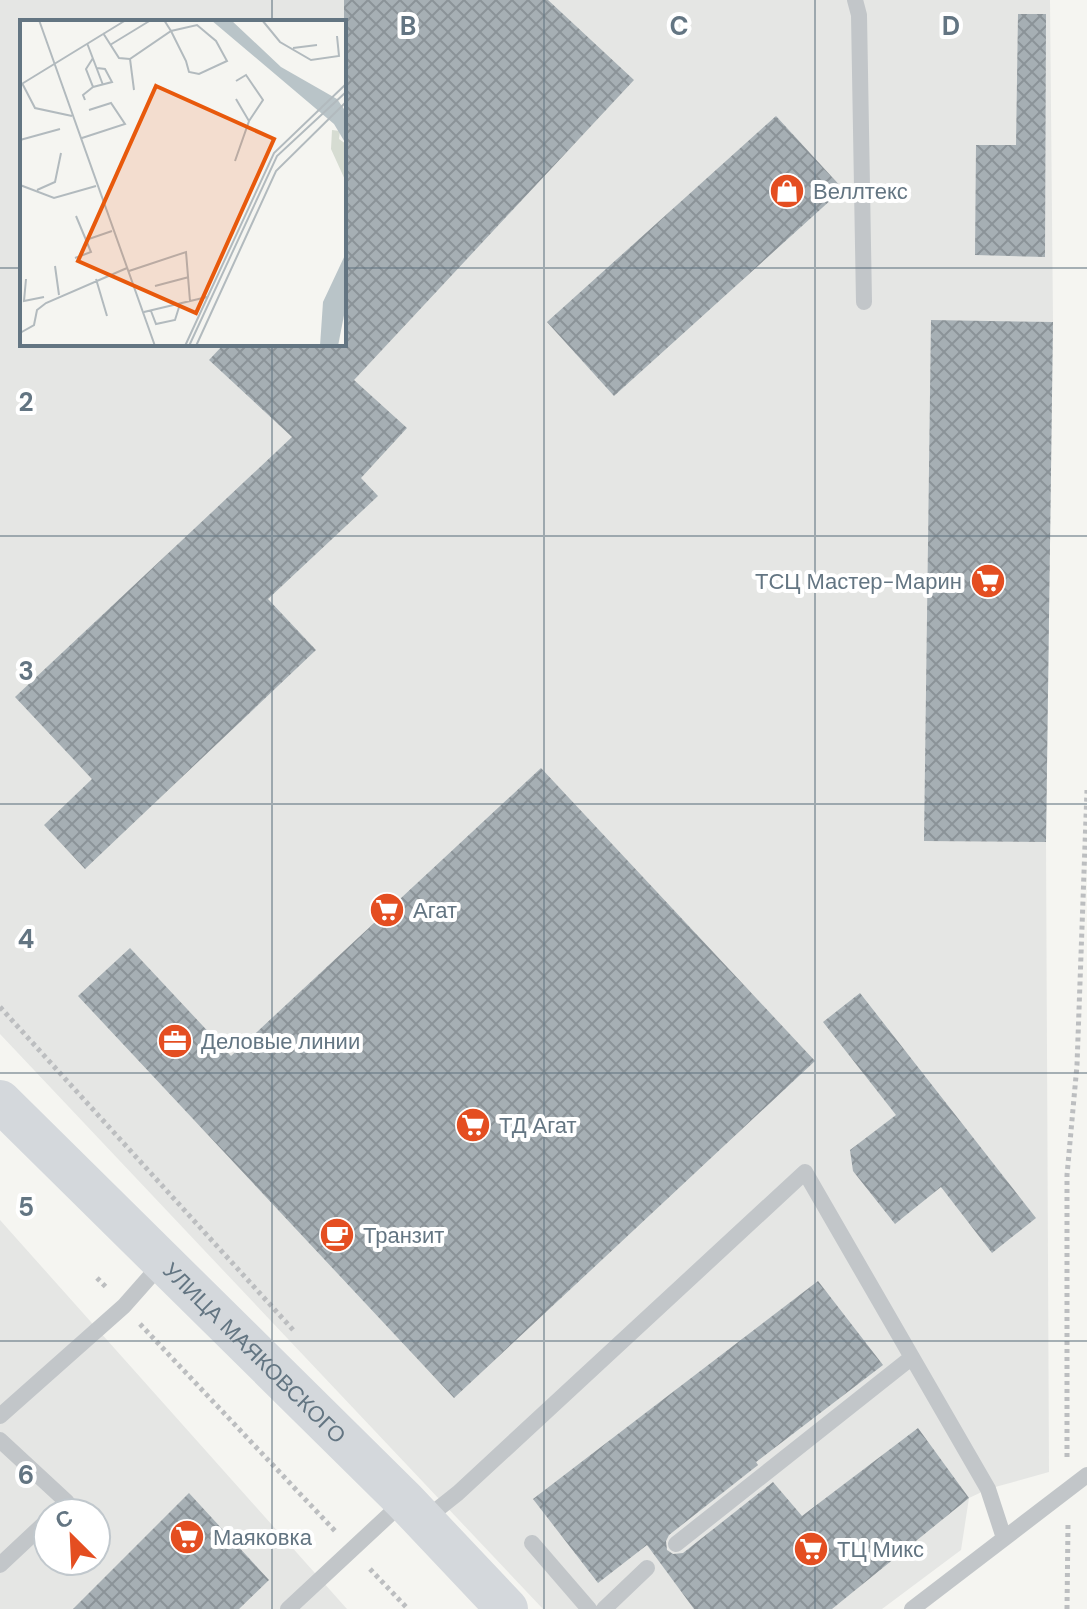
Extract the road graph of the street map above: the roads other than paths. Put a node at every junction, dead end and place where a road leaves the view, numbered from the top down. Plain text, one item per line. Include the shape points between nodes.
1 (855, 0) edge
2 (864, 302) dead end
3 (0, 1101) edge
4 (162, 1263) junction
5 (911, 1358) junction
6 (0, 1416) edge
7 (0, 1440) edge
8 (1087, 1475) edge
9 (62, 1497) edge
10 (414, 1511) junction
11 (32, 1535) edge
12 (1004, 1538) junction
13 (532, 1543) dead end
14 (676, 1544) dead end
15 (0, 1565) edge
16 (647, 1568) dead end
17 (933, 1602) edge
18 (288, 1609) edge
19 (507, 1609) edge
20 (589, 1609) edge
21 (604, 1609) edge
22 (912, 1609) edge

1 - 2 lane
3 - 4 main road, УЛИЦА МАЯКОВСКОГО
4 - 6 lane via 124,1306
4 - 10 main road, УЛИЦА МАЯКОВСКОГО
5 - 10 lane via 805,1172 458,1493
5 - 12 lane via 988,1489
5 - 14 lane
7 - 9 lane
8 - 12 lane
10 - 18 lane via 353,1549
10 - 19 main road, УЛИЦА МАЯКОВСКОГО
11 - 15 lane
12 - 17 lane
13 - 20 lane
16 - 21 lane
17 - 22 lane

